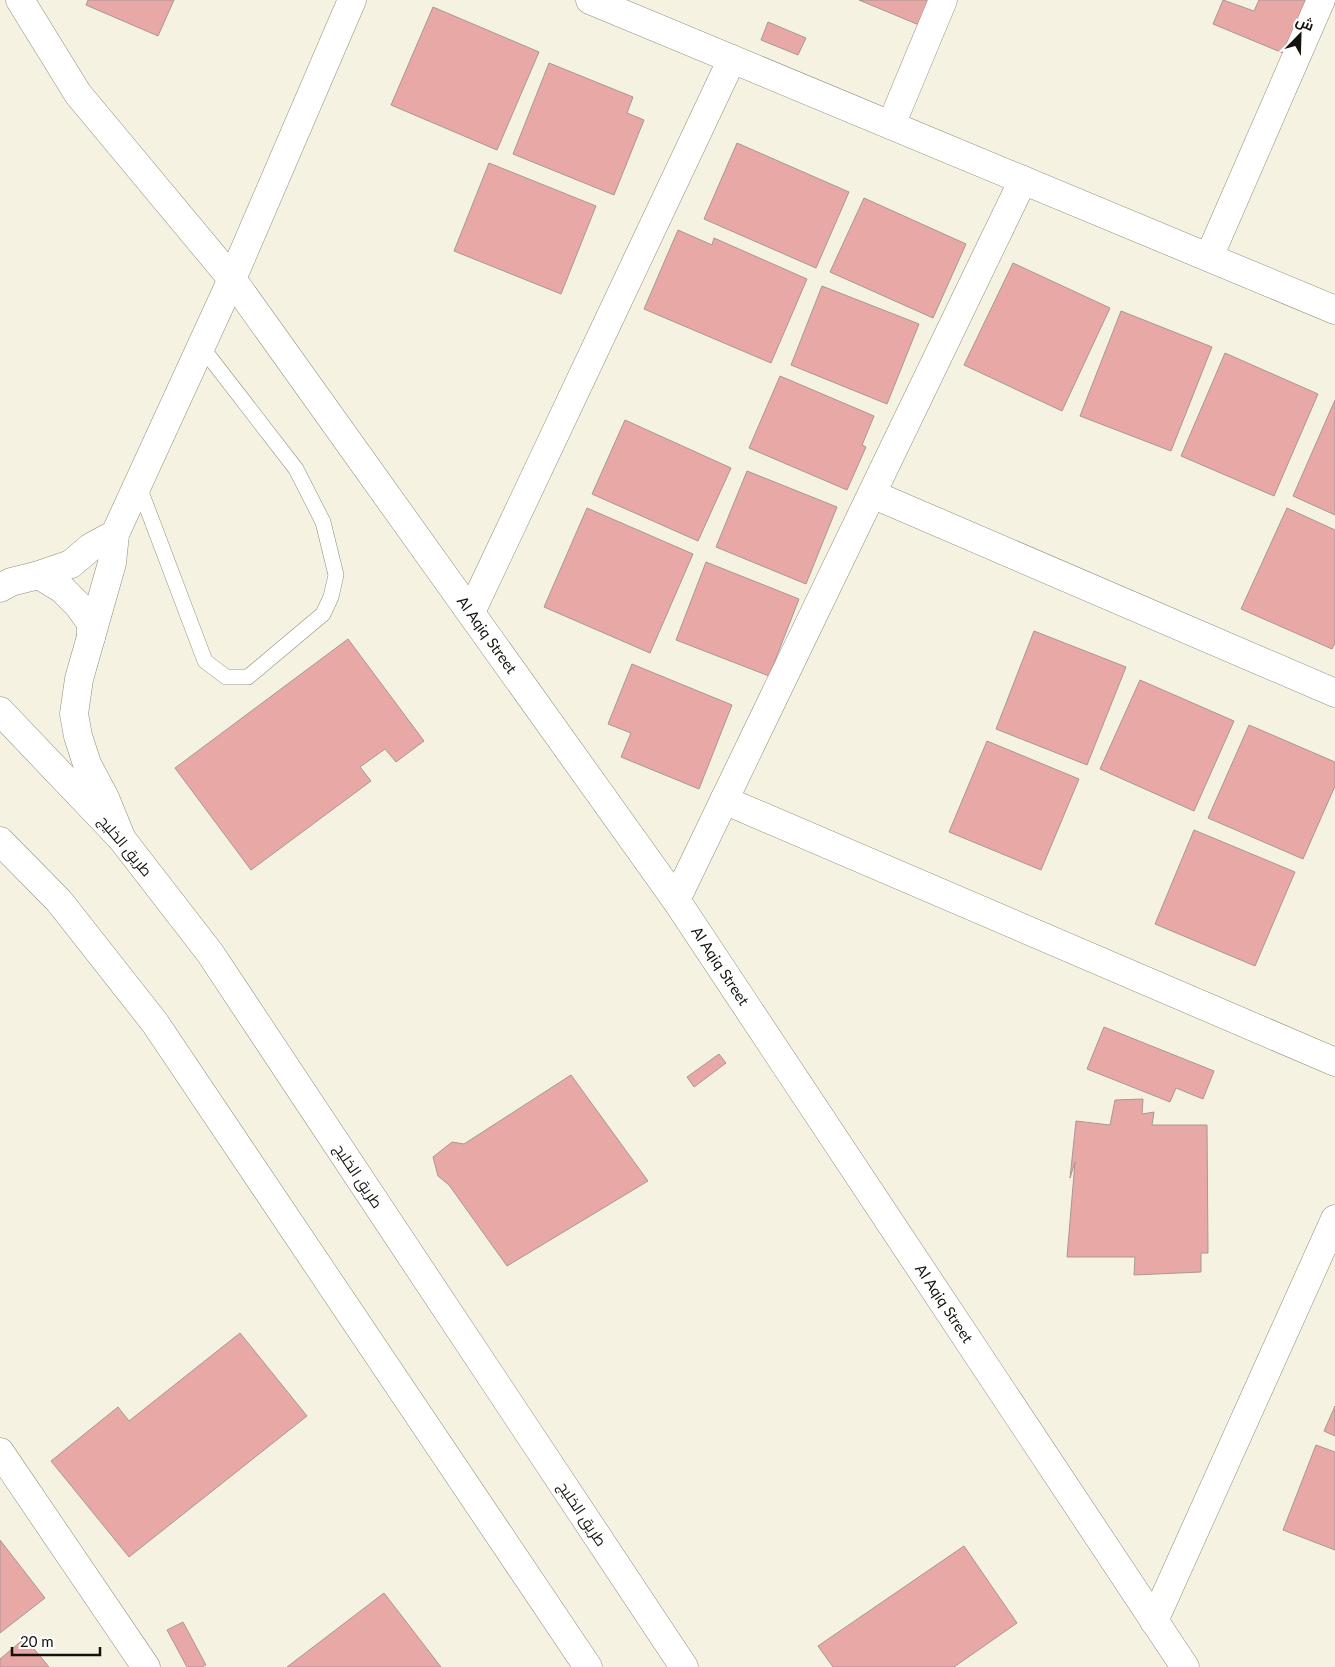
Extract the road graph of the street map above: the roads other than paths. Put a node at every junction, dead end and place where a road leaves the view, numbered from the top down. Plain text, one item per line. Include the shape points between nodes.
1 (20, 0) edge
2 (352, 0) edge
3 (590, 0) edge
4 (944, 0) edge
5 (1321, 0) edge
6 (732, 59) junction
7 (891, 125) junction
8 (1023, 180) junction
9 (1208, 257) junction
10 (232, 280) junction
11 (1335, 310) edge
12 (201, 346) junction
13 (138, 484) junction
14 (872, 494) junction
15 (114, 534) junction
16 (39, 575) junction
17 (4, 580) edge
18 (470, 612) junction
19 (91, 637) junction
20 (1335, 693) edge
21 (0, 711) edge
22 (724, 800) junction
23 (121, 838) junction
24 (0, 841) edge
25 (676, 900) junction
26 (1335, 1062) edge
27 (1335, 1219) edge
28 (2, 1458) edge
29 (1154, 1621) junction
30 (146, 1667) edge
31 (588, 1667) edge
32 (684, 1667) edge
33 (1185, 1667) edge

1 - 10 street, Al Aqiq Street via 78,94
2 - 10 street
3 - 6 street
4 - 7 street
5 - 9 street
6 - 7 street
6 - 18 street
7 - 8 street
8 - 9 street
8 - 14 street
9 - 11 street
10 - 12 street
10 - 18 street, Al Aqiq Street
12 - 13 street
12 - 13 lane via 296,469 323,522 336,575 323,614 248,677 226,677 205,661
13 - 15 street
14 - 20 street
14 - 22 street
15 - 16 street via 71,564
15 - 19 street via 112,564
16 - 17 street
16 - 19 street via 62,589 78,605 91,624
18 - 25 street, Al Aqiq Street
19 - 23 street via 78,679 74,714 87,764
21 - 23 street, طريق الخليج
22 - 25 street
22 - 26 street
23 - 32 street, طريق الخليج via 210,953
24 - 31 street via 59,901 155,1023
25 - 29 street, Al Aqiq Street
27 - 29 street
28 - 30 street
29 - 33 street, Al Aqiq Street

